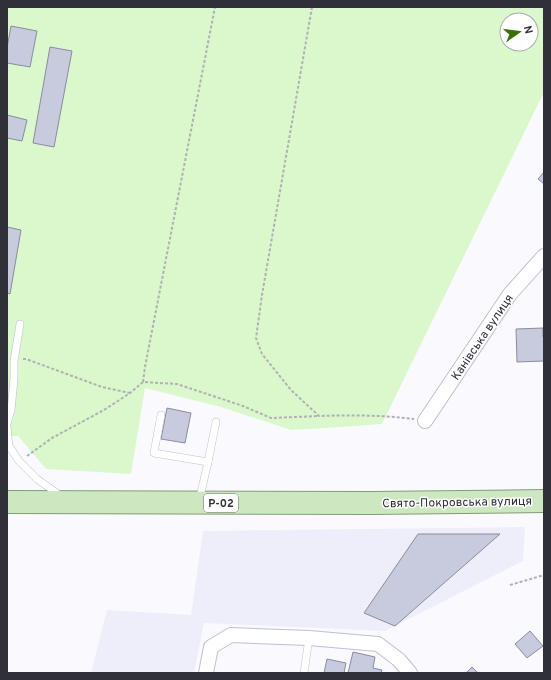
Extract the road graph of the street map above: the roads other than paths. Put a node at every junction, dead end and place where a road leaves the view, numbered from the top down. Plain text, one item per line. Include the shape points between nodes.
1 (544, 256) edge
2 (20, 324) dead end
3 (161, 415) dead end
4 (425, 421) road end
5 (216, 422) dead end
6 (7, 424) edge
7 (7, 427) edge
8 (8, 449) edge
9 (208, 462) junction
10 (544, 501) edge
11 (7, 502) edge
12 (71, 502) junction
13 (198, 503) junction
14 (309, 638) junction
15 (206, 673) edge
16 (304, 673) edge
17 (410, 673) edge

1 - 4 street, Канівська вулиця via 510,294
2 - 6 lane via 14,361 12,410
3 - 9 lane via 154,453
5 - 9 lane
7 - 8 lane
8 - 12 lane via 37,479
9 - 13 lane
10 - 13 main road, Свято-Покровська вулиця / Р-02
11 - 12 main road, Р-02
12 - 13 main road, Р-02
14 - 15 street via 231,635 211,647
14 - 16 lane
14 - 17 street via 378,644 399,660

